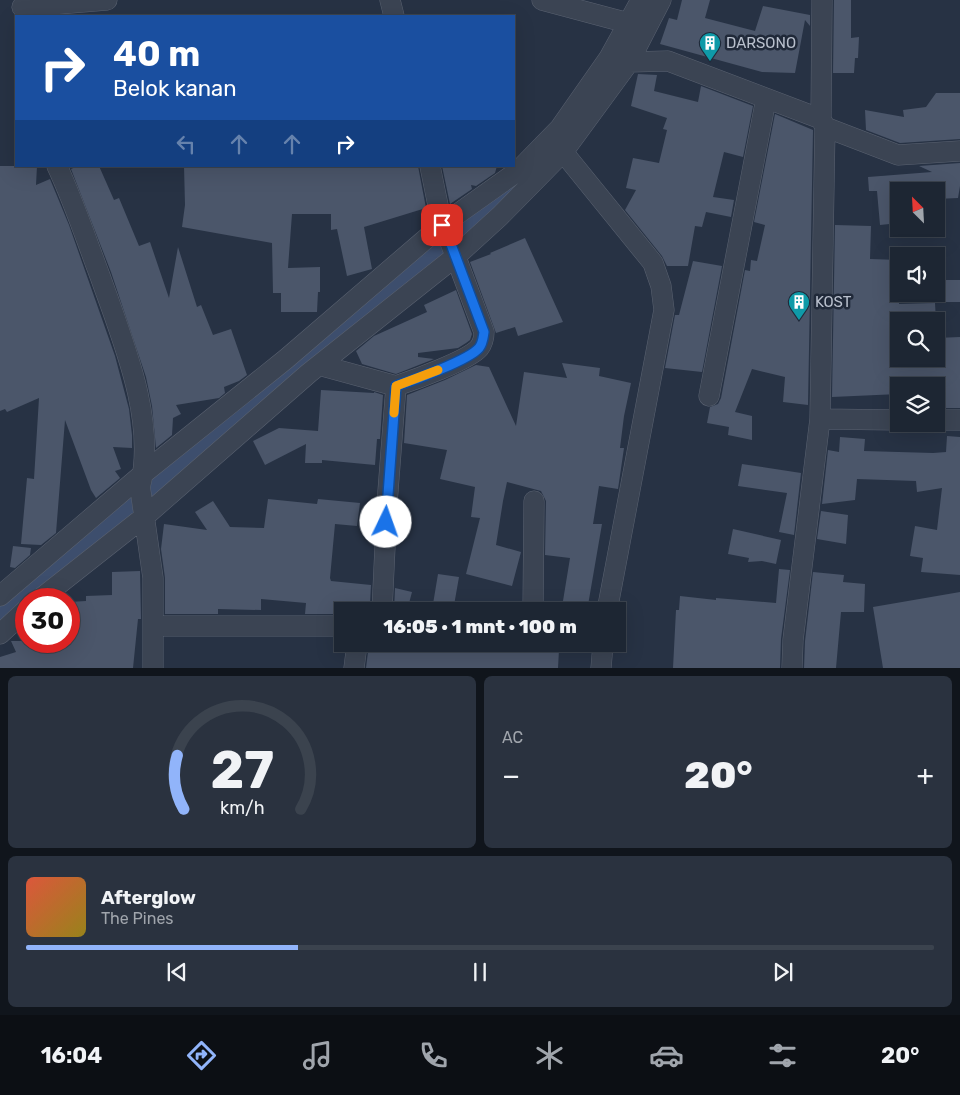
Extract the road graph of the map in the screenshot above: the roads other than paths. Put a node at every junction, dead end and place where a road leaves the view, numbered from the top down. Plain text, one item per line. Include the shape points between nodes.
1 (107, 0) edge
2 (390, 0) edge
3 (542, 0) edge
4 (641, 0) edge
5 (661, 0) edge
6 (822, 0) edge
7 (22, 8) edge
8 (394, 15) edge
9 (628, 23) junction
10 (629, 62) junction
11 (766, 99) junction
12 (823, 123) junction
13 (960, 150) edge
14 (562, 152) junction
15 (57, 167) edge
16 (430, 167) edge
17 (444, 228) junction
18 (454, 255) junction
19 (319, 365) junction
20 (396, 386) junction
21 (709, 396) dead end
22 (820, 419) junction
23 (890, 420) edge
24 (945, 420) edge
25 (960, 420) edge
26 (142, 480) junction
27 (534, 501) dead end
28 (144, 512) junction
29 (53, 588) edge
30 (0, 596) edge
31 (382, 602) edge
32 (533, 602) edge
33 (609, 602) edge
34 (15, 620) edge
35 (153, 626) junction
36 (334, 626) edge
37 (0, 634) edge
38 (356, 652) edge
39 (603, 652) edge
40 (154, 668) edge
41 (354, 668) edge
42 (602, 668) edge
43 (792, 668) edge

1 - 7 street
2 - 8 street
3 - 9 street
4 - 9 street
5 - 10 street
6 - 12 street
9 - 17 street via 609,58 560,128 518,171
10 - 11 street via 668,61
10 - 14 street
11 - 12 street
11 - 21 street
12 - 13 street via 898,155
12 - 22 street
14 - 18 street via 500,216
14 - 33 street via 653,263 661,286 664,310
15 - 26 street via 73,200 134,377 142,409
16 - 17 street
17 - 18 street
17 - 26 street
18 - 19 street
18 - 20 street via 484,332 482,343 477,350 461,359
19 - 20 street
19 - 28 street
20 - 31 street
22 - 23 street
22 - 43 street
24 - 25 street
26 - 28 street
26 - 30 street
27 - 32 street
28 - 29 street
28 - 35 street via 153,578
34 - 37 street
35 - 36 street
35 - 40 street
38 - 41 street
39 - 42 street

